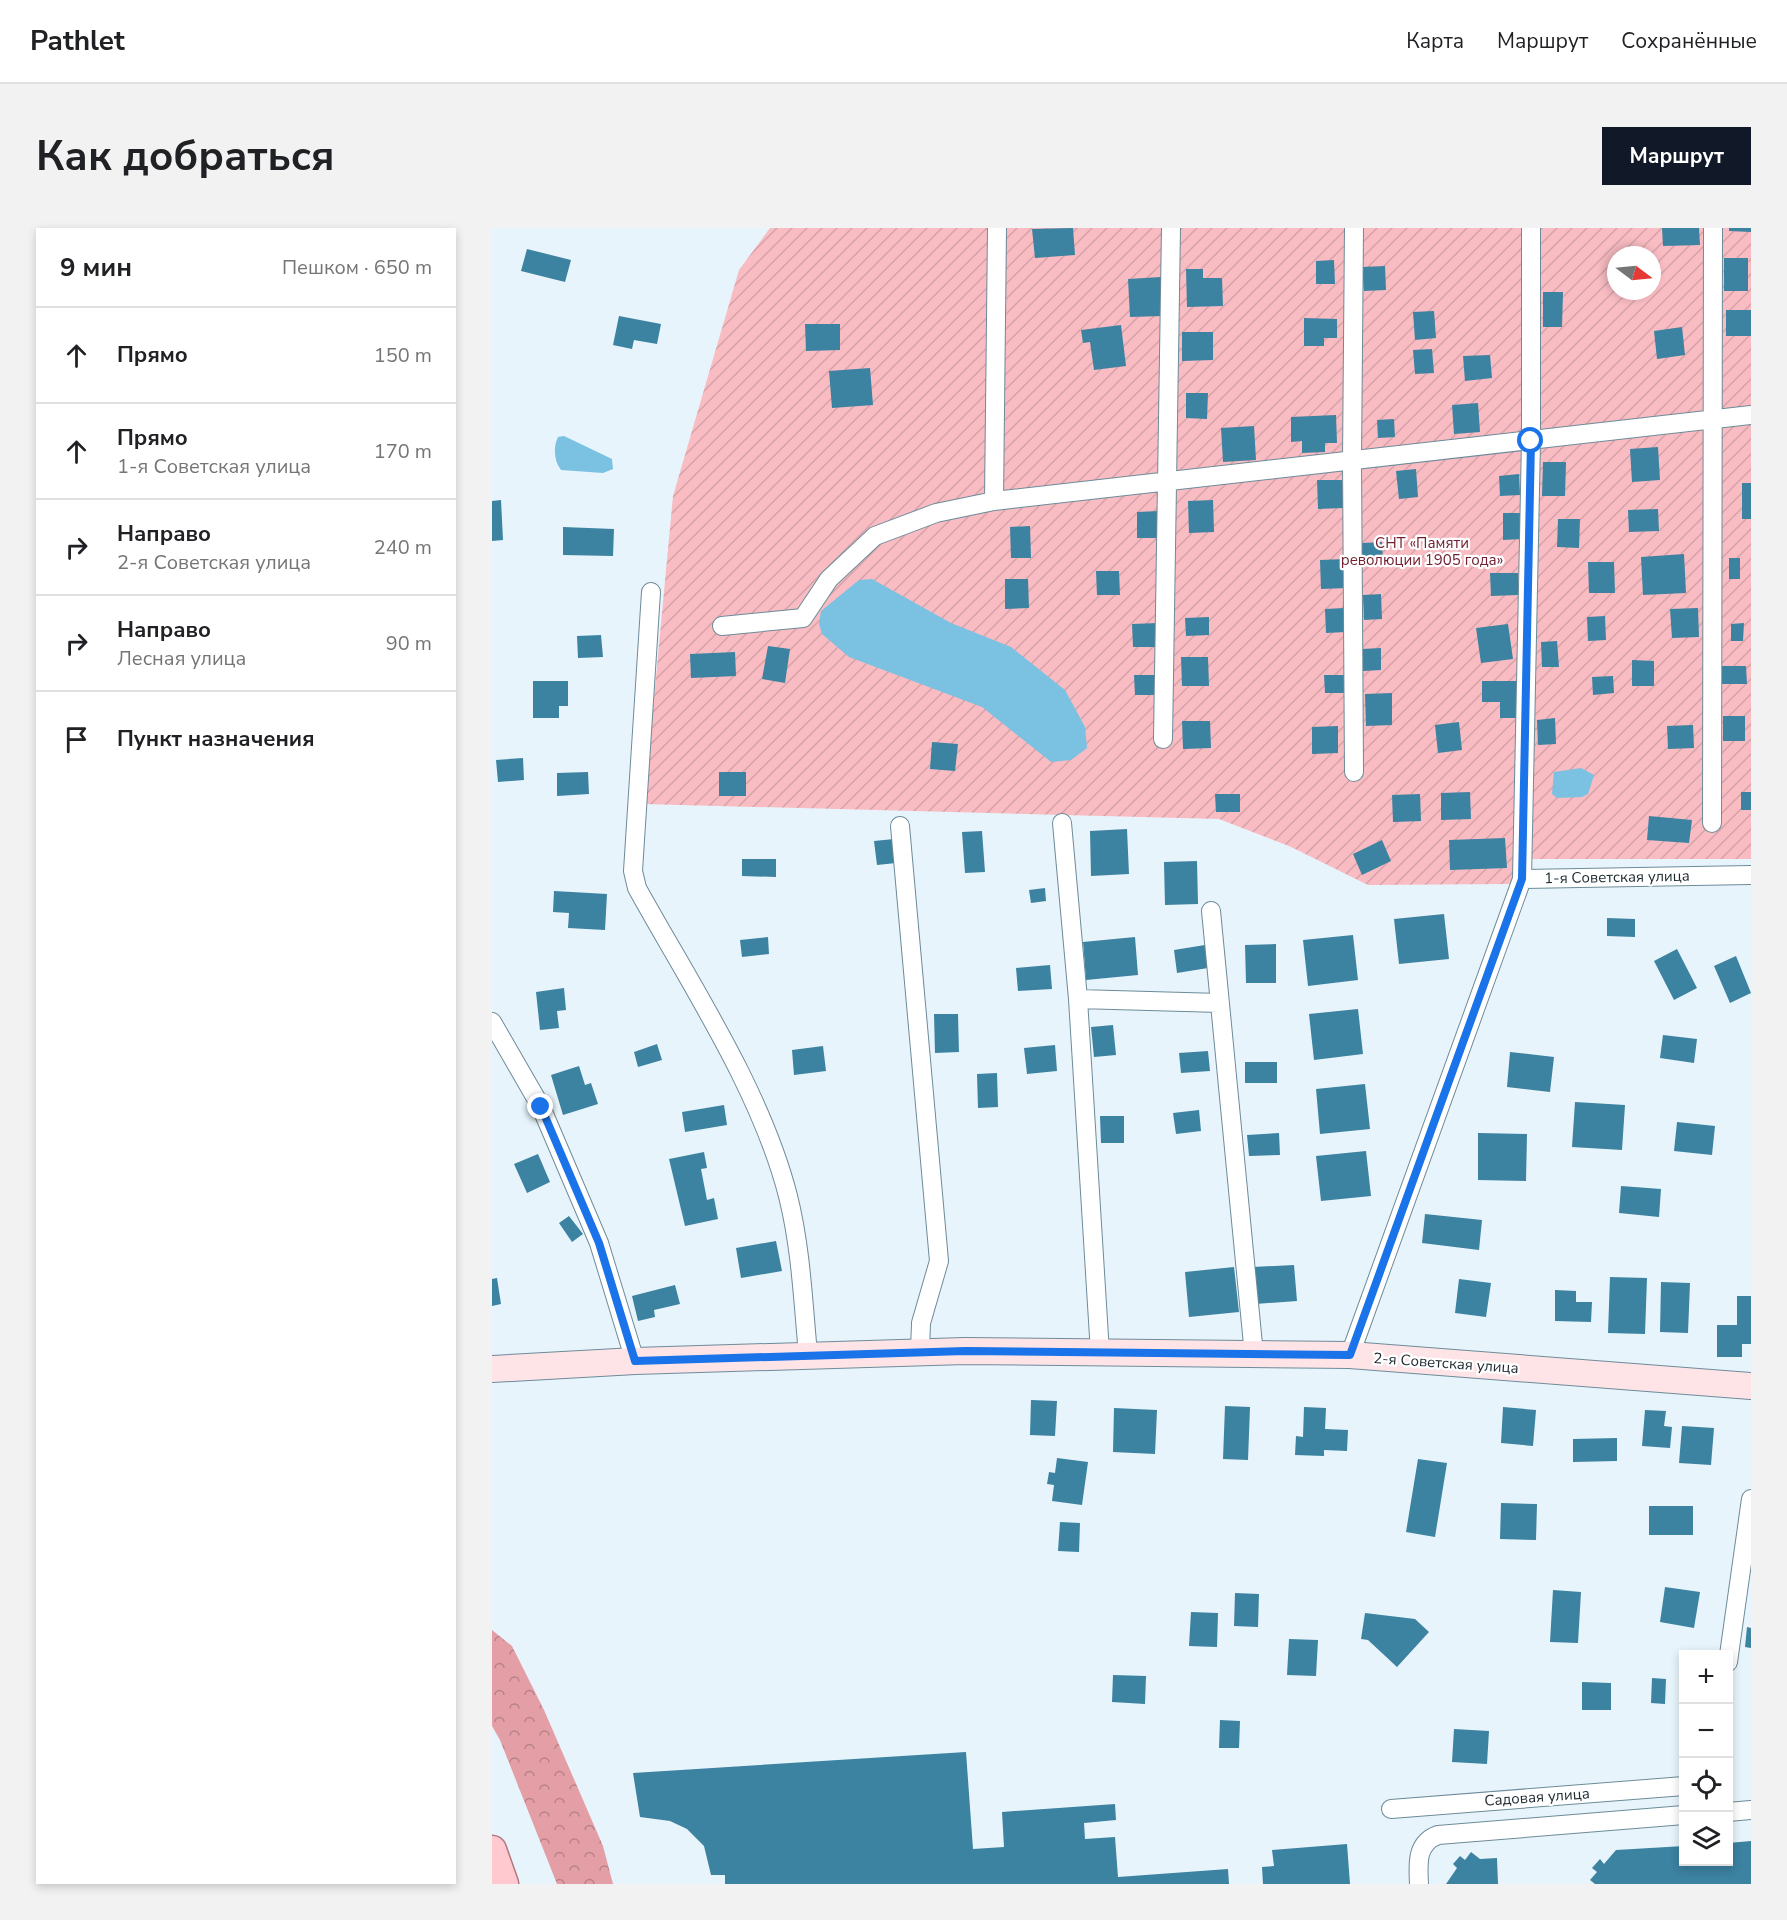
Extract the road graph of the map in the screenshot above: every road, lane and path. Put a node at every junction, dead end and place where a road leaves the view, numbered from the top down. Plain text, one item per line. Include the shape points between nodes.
1 (997, 228) edge
2 (1171, 228) edge
3 (1354, 228) edge
4 (1531, 228) edge
5 (1713, 228) edge
6 (1751, 415) edge
7 (1712, 419) junction
8 (1531, 441) junction
9 (1352, 460) junction
10 (1168, 481) junction
11 (994, 501) junction
12 (651, 591) dead end
13 (722, 626) dead end
14 (1163, 739) dead end
15 (1354, 772) dead end
16 (1062, 823) dead end
17 (1712, 823) dead end
18 (900, 826) dead end
19 (1751, 875) edge
20 (1522, 879) junction
21 (1211, 911) dead end
22 (1078, 999) junction
23 (1220, 1003) junction
24 (492, 1022) edge
25 (920, 1352) junction
26 (1101, 1353) junction
27 (808, 1354) junction
28 (1254, 1355) junction
29 (1350, 1355) junction
30 (635, 1361) junction
31 (492, 1370) edge
32 (1751, 1386) edge
33 (1751, 1499) edge
34 (1730, 1650) edge
35 (1679, 1786) edge
36 (1391, 1809) dead end
37 (1751, 1810) edge
38 (1733, 1812) edge
39 (1679, 1815) edge
40 (492, 1850) edge
41 (504, 1884) edge
42 (1419, 1884) edge

1 - 11 street
2 - 10 street
3 - 9 street
4 - 8 street
5 - 7 street
6 - 7 street
7 - 8 street
7 - 17 street
8 - 9 street
8 - 20 street
9 - 10 street
9 - 15 street
10 - 11 street
10 - 14 street
11 - 13 street via 936,513 875,536 829,579 803,618
12 - 27 street via 633,871 637,888 764,1124 798,1238
16 - 22 street
18 - 25 street via 939,1261 921,1323
19 - 20 street, 1-я Советская улица
20 - 29 street, 1-я Советская улица
21 - 23 street
22 - 23 street
22 - 26 street
23 - 28 street
24 - 30 street via 541,1107 595,1233
25 - 26 street, 2-я Советская улица
25 - 27 street, 2-я Советская улица
26 - 28 street, 2-я Советская улица
27 - 30 street, 2-я Советская улица
28 - 29 street, 2-я Советская улица
29 - 32 street, 2-я Советская улица
30 - 31 street, 2-я Советская улица
33 - 34 street
35 - 36 street, Садовая улица
37 - 38 street
39 - 42 street via 1438,1835 1429,1838 1419,1854
40 - 41 main road

